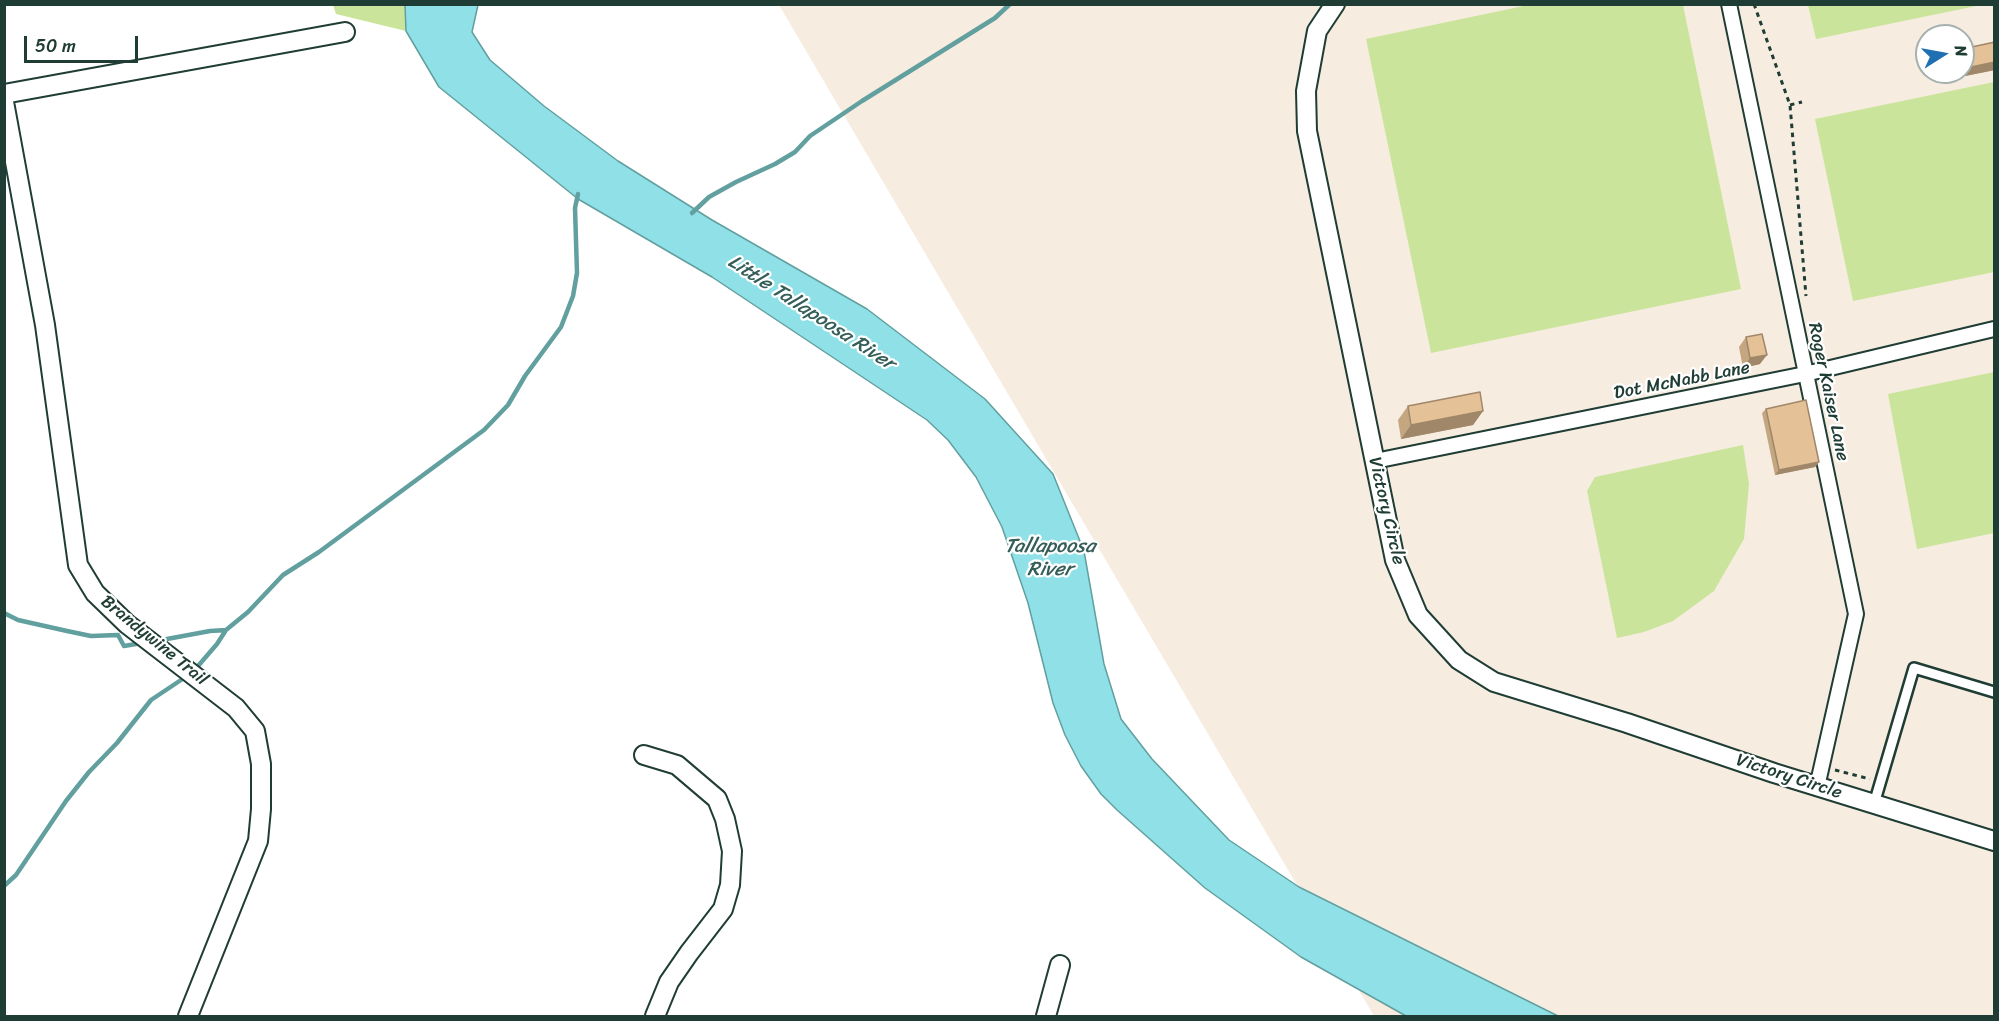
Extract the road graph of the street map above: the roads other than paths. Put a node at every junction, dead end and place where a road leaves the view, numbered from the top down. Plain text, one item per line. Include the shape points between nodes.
1 (1335, 4) edge
2 (1729, 4) edge
3 (345, 32) dead end
4 (4, 94) edge
5 (4, 102) edge
6 (1995, 329) edge
7 (1805, 374) junction
8 (1375, 461) junction
9 (1995, 692) edge
10 (644, 755) dead end
11 (1817, 787) junction
12 (1874, 804) junction
13 (1995, 841) edge
14 (1060, 965) dead end
15 (188, 1017) edge
16 (655, 1017) edge
17 (1046, 1017) edge

1 - 8 street, Victory Circle via 1317,31 1306,91 1307,131
2 - 7 street, Roger Kaiser Lane
3 - 4 street
5 - 15 street, Brandywine Trail via 45,325 78,565 95,593 127,624 236,708 255,731 261,764 258,841
6 - 7 street, Dot McNabb Lane
7 - 8 street, Dot McNabb Lane
7 - 11 street, Roger Kaiser Lane via 1857,614
8 - 11 street, Victory Circle via 1395,560 1418,615 1459,660 1494,682
9 - 12 lane via 1914,668
10 - 16 street via 677,765 717,799 732,851 730,885 723,909 669,982
11 - 12 street, Victory Circle
12 - 13 street, Victory Circle
14 - 17 street

